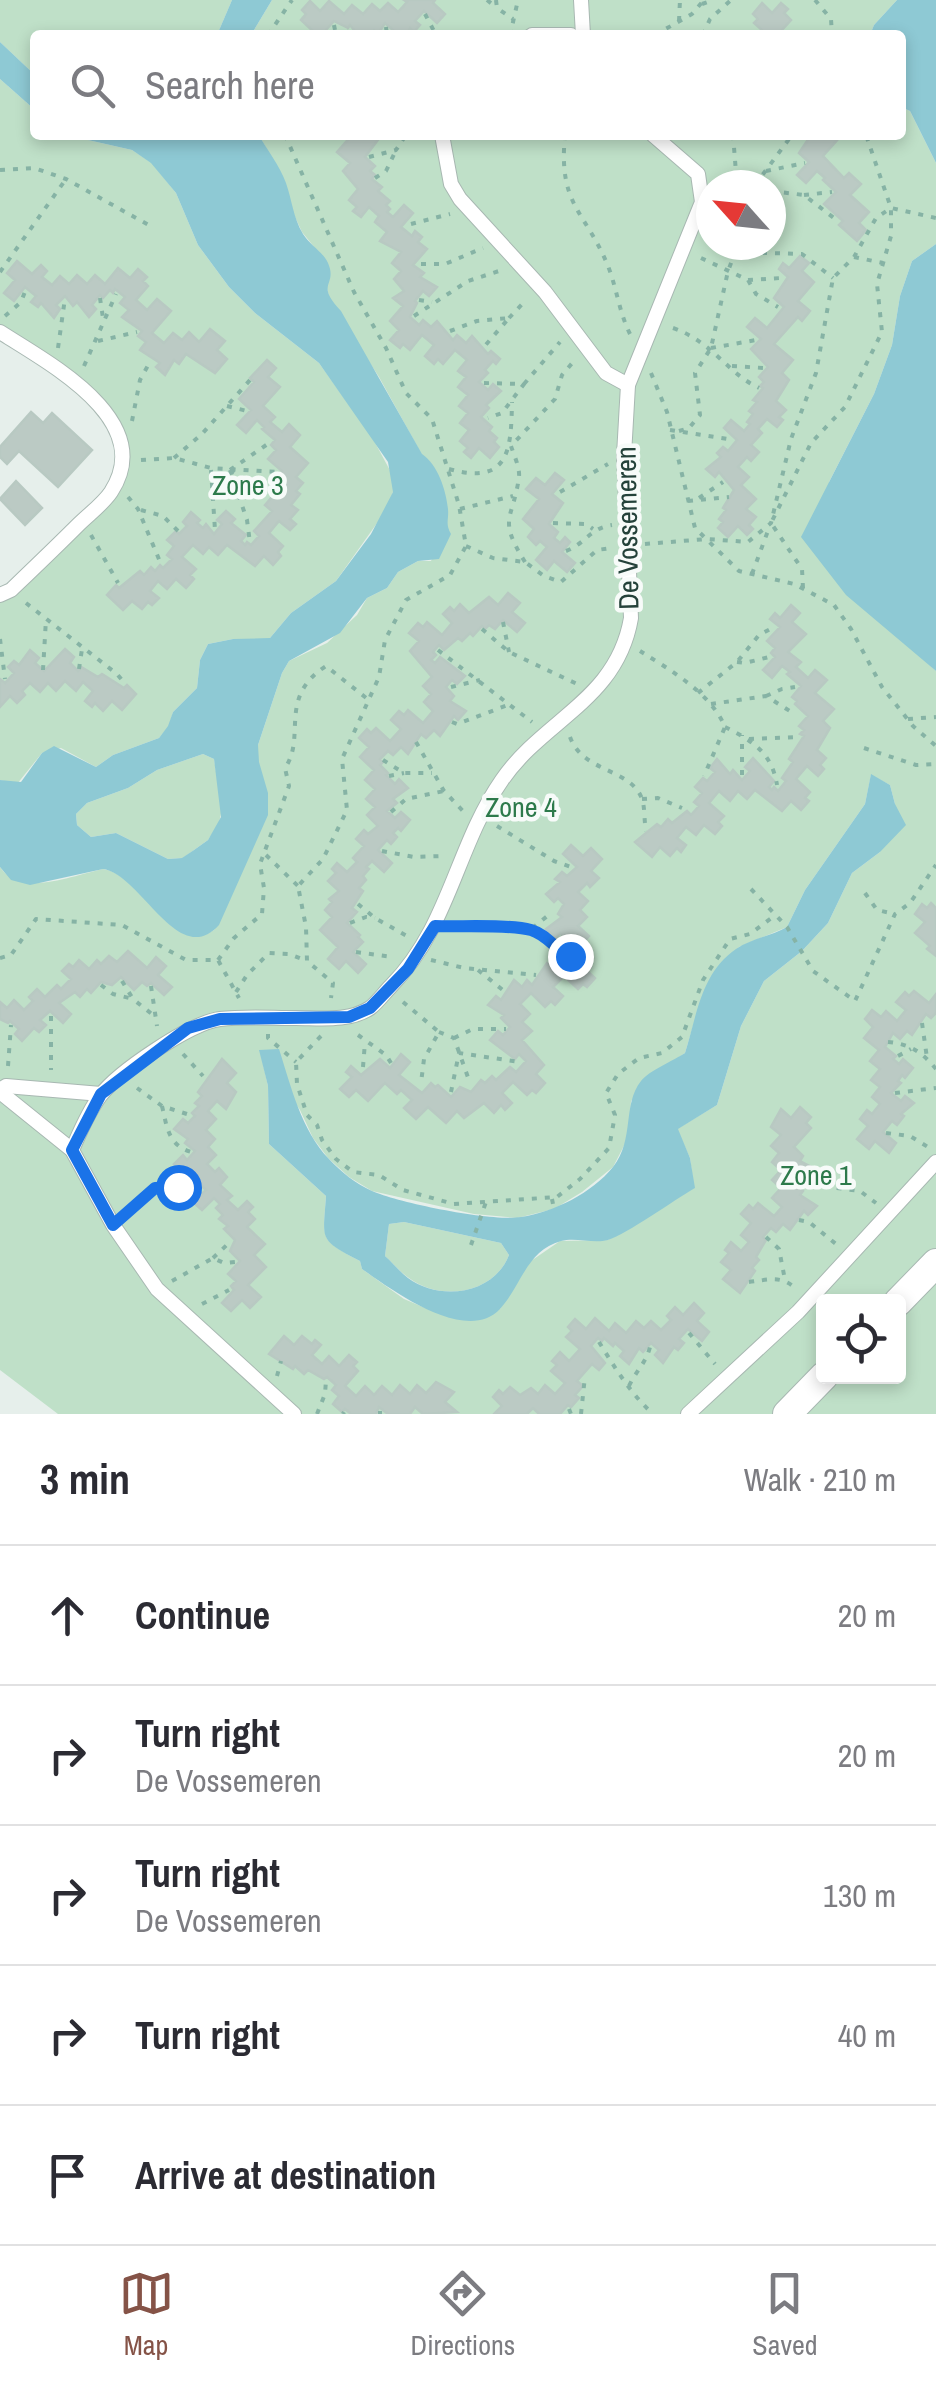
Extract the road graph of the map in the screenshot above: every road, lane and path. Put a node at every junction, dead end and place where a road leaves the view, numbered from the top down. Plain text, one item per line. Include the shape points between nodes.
1 (292, 0) edge
2 (487, 0) edge
3 (496, 0) edge
4 (518, 0) edge
5 (581, 0) edge
6 (680, 0) edge
7 (713, 0) edge
8 (731, 0) edge
9 (815, 0) edge
10 (703, 2) edge
11 (497, 8) junction
12 (425, 14) dead end
13 (513, 19) junction
14 (679, 20) junction
15 (334, 25) dead end
16 (271, 30) edge
17 (335, 30) edge
18 (433, 30) edge
19 (511, 30) edge
20 (583, 30) edge
21 (663, 30) edge
22 (705, 30) edge
23 (832, 30) edge
24 (287, 140) edge
25 (403, 140) edge
26 (443, 140) edge
27 (564, 140) edge
28 (659, 140) edge
29 (733, 140) edge
30 (788, 140) edge
31 (868, 140) edge
32 (396, 150) junction
33 (369, 157) dead end
34 (804, 162) dead end
35 (0, 170) edge
36 (736, 170) edge
37 (767, 170) edge
38 (770, 170) edge
39 (375, 178) dead end
40 (66, 180) junction
41 (832, 192) dead end
42 (786, 193) edge
43 (804, 195) junction
44 (467, 207) junction
45 (891, 208) junction
46 (936, 218) edge
47 (839, 222) dead end
48 (411, 224) dead end
49 (154, 228) dead end
50 (496, 242) junction
51 (683, 249) junction
52 (786, 253) edge
53 (854, 257) junction
54 (732, 260) edge
55 (518, 263) junction
56 (883, 263) junction
57 (421, 264) dead end
58 (728, 271) junction
59 (0, 272) edge
60 (781, 278) dead end
61 (833, 278) junction
62 (748, 280) junction
63 (539, 286) junction
64 (26, 289) dead end
65 (116, 294) dead end
66 (65, 298) dead end
67 (100, 298) dead end
68 (420, 300) dead end
69 (432, 302) junction
70 (778, 307) dead end
71 (414, 316) dead end
72 (102, 318) junction
73 (509, 318) junction
74 (0, 320) edge
75 (654, 322) junction
76 (574, 329) junction
77 (450, 331) dead end
78 (0, 332) edge
79 (137, 332) dead end
80 (756, 340) dead end
81 (98, 341) junction
82 (586, 346) junction
83 (483, 348) dead end
84 (711, 348) junction
85 (640, 355) junction
86 (151, 360) dead end
87 (732, 366) junction
88 (54, 368) junction
89 (764, 368) dead end
90 (250, 380) dead end
91 (76, 383) junction
92 (484, 383) dead end
93 (524, 384) junction
94 (628, 385) junction
95 (760, 388) dead end
96 (512, 402) junction
97 (227, 406) junction
98 (247, 411) dead end
99 (488, 418) dead end
100 (670, 430) junction
101 (679, 431) junction
102 (734, 440) dead end
103 (272, 442) dead end
104 (511, 446) junction
105 (120, 454) junction
106 (624, 455) junction
107 (174, 458) junction
108 (211, 468) junction
109 (230, 470) junction
110 (449, 470) junction
111 (280, 472) dead end
112 (116, 482) junction
113 (723, 482) dead end
114 (273, 492) dead end
115 (560, 492) dead end
116 (513, 496) junction
117 (700, 498) junction
118 (729, 498) dead end
119 (688, 501) junction
120 (138, 509) junction
121 (459, 510) junction
122 (83, 521) junction
123 (553, 522) dead end
124 (771, 523) junction
125 (626, 524) junction
126 (593, 529) junction
127 (215, 530) dead end
128 (179, 532) dead end
129 (707, 539) junction
130 (250, 543) dead end
131 (466, 546) junction
132 (627, 546) junction
133 (566, 552) dead end
134 (525, 562) junction
135 (161, 564) dead end
136 (752, 574) junction
137 (118, 584) dead end
138 (804, 589) junction
139 (6, 592) edge
140 (46, 619) junction
141 (504, 622) dead end
142 (774, 627) dead end
143 (482, 629) dead end
144 (0, 639) edge
145 (626, 644) junction
146 (82, 646) junction
147 (438, 650) dead end
148 (509, 652) junction
149 (769, 657) dead end
150 (737, 662) junction
151 (79, 669) dead end
152 (43, 670) dead end
153 (5, 679) dead end
154 (480, 680) junction
155 (126, 685) dead end
156 (795, 687) dead end
157 (451, 688) dead end
158 (595, 692) junction
159 (698, 693) junction
160 (766, 696) junction
161 (370, 701) junction
162 (711, 704) junction
163 (508, 705) junction
164 (793, 712) dead end
165 (936, 717) edge
166 (565, 718) junction
167 (908, 719) junction
168 (452, 722) dead end
169 (725, 727) junction
170 (548, 733) junction
171 (742, 735) junction
172 (800, 737) dead end
173 (750, 739) junction
174 (416, 742) dead end
175 (936, 746) edge
176 (864, 748) dead end
177 (383, 760) dead end
178 (936, 764) edge
179 (432, 772) junction
180 (404, 774) junction
181 (742, 775) dead end
182 (389, 776) dead end
183 (704, 776) dead end
184 (777, 785) dead end
185 (444, 791) junction
186 (642, 799) junction
187 (682, 808) dead end
188 (391, 812) dead end
189 (480, 821) junction
190 (646, 831) dead end
191 (382, 851) dead end
192 (266, 855) junction
193 (464, 860) junction
194 (936, 865) edge
195 (571, 867) dead end
196 (298, 886) junction
197 (751, 889) dead end
198 (865, 893) dead end
199 (358, 904) dead end
200 (551, 913) dead end
201 (895, 914) junction
202 (774, 916) junction
203 (375, 918) junction
204 (350, 923) dead end
205 (435, 926) junction
206 (530, 930) junction
207 (563, 938) dead end
208 (556, 943) junction
209 (356, 952) dead end
210 (417, 956) junction
211 (570, 956) dead end
212 (0, 958) edge
213 (218, 960) junction
214 (307, 961) junction
215 (478, 970) junction
216 (536, 975) dead end
217 (122, 981) dead end
218 (102, 986) dead end
219 (151, 986) dead end
220 (388, 989) junction
221 (504, 991) dead end
222 (236, 992) junction
223 (133, 998) junction
224 (153, 1015) junction
225 (51, 1016) dead end
226 (349, 1017) junction
227 (250, 1018) junction
228 (268, 1018) junction
229 (329, 1018) junction
230 (922, 1023) dead end
231 (11, 1025) dead end
232 (506, 1028) dead end
233 (440, 1032) junction
234 (454, 1038) junction
235 (166, 1042) junction
236 (365, 1042) junction
237 (888, 1042) dead end
238 (913, 1047) junction
239 (459, 1054) junction
240 (898, 1056) dead end
241 (927, 1058) junction
242 (296, 1062) junction
243 (520, 1062) dead end
244 (391, 1064) dead end
245 (363, 1067) dead end
246 (936, 1068) edge
247 (203, 1076) dead end
248 (122, 1078) junction
249 (420, 1083) dead end
250 (470, 1083) dead end
251 (936, 1088) edge
252 (2, 1089) edge
253 (51, 1090) junction
254 (451, 1092) dead end
255 (895, 1093) dead end
256 (101, 1094) junction
257 (162, 1106) junction
258 (190, 1115) dead end
259 (886, 1133) dead end
260 (72, 1150) junction
261 (191, 1152) dead end
262 (936, 1152) edge
263 (936, 1162) edge
264 (798, 1183) dead end
265 (200, 1189) dead end
266 (552, 1199) junction
267 (486, 1202) junction
268 (554, 1209) dead end
269 (886, 1213) junction
270 (799, 1220) dead end
271 (113, 1225) junction
272 (766, 1237) dead end
273 (230, 1242) dead end
274 (470, 1246) dead end
275 (849, 1254) junction
276 (213, 1258) junction
277 (235, 1262) dead end
278 (936, 1263) edge
279 (785, 1280) junction
280 (750, 1282) dead end
281 (229, 1290) dead end
282 (159, 1291) junction
283 (906, 1294) edge
284 (809, 1300) junction
285 (186, 1314) junction
286 (689, 1333) dead end
287 (599, 1342) dead end
288 (650, 1347) dead end
289 (616, 1352) dead end
290 (611, 1358) junction
291 (585, 1376) dead end
292 (728, 1377) junction
293 (326, 1380) dead end
294 (816, 1384) edge
295 (628, 1388) junction
296 (294, 1414) edge
297 (317, 1414) edge
298 (581, 1414) edge
299 (653, 1414) edge
300 (688, 1414) edge
301 (787, 1414) edge

1 - 16 path
2 - 11 path
3 - 11 path
4 - 13 path
5 - 20 lane
6 - 14 path
7 - 10 path
8 - 22 path
9 - 23 path
10 - 14 path
11 - 13 path
12 - 18 path
13 - 19 path
14 - 21 path
15 - 17 path
24 - 110 path via 406,394 432,419
25 - 32 path
26 - 44 lane via 452,184
27 - 85 path via 570,201 608,266
28 - 51 lane, De Vossemeren via 698,174 702,202
29 - 36 path
30 - 37 path
31 - 45 path
32 - 33 path
32 - 39 path
34 - 38 path
35 - 40 path via 34,168
40 - 49 path
40 - 59 path
41 - 43 path
42 - 43 path
43 - 47 path
44 - 48 path
44 - 50 lane
45 - 46 path
45 - 53 path via 876,218
45 - 56 path
50 - 55 lane
50 - 57 path via 445,264
51 - 58 path
51 - 75 lane, De Vossemeren
52 - 61 path via 802,254
53 - 56 path
53 - 61 path
54 - 58 path
55 - 63 lane
55 - 69 path
56 - 124 path via 877,284 882,332 845,407 811,443
58 - 62 path
58 - 84 path
60 - 62 path
61 - 124 path via 816,373 790,438
62 - 70 path via 756,294
63 - 73 path
63 - 76 lane
64 - 74 path
65 - 72 path
66 - 88 path
67 - 72 path
68 - 69 path
69 - 71 path
72 - 81 path
73 - 77 path
73 - 83 path
75 - 84 path
75 - 85 lane, De Vossemeren
76 - 82 lane
76 - 93 path
78 - 88 lane
79 - 81 path
80 - 84 path
81 - 91 path
82 - 94 lane via 606,373
82 - 104 path via 562,375 555,399
84 - 87 path
84 - 101 path via 695,374 700,415
85 - 94 lane, De Vossemeren
85 - 100 path, De Vossemeren via 657,383
86 - 105 path
87 - 89 path
87 - 95 path
88 - 91 lane
90 - 97 path
91 - 105 lane via 115,424
92 - 93 path
93 - 96 path
94 - 106 lane, De Vossemeren
96 - 99 path
96 - 104 path
97 - 98 path
97 - 107 path
100 - 101 path
100 - 119 path, De Vossemeren
101 - 102 path
103 - 109 path
104 - 110 path via 492,470
104 - 116 path via 520,475
105 - 107 path
105 - 112 lane
106 - 115 path
106 - 125 lane, De Vossemeren
107 - 108 path
108 - 109 path
108 - 127 path
109 - 111 path
109 - 114 path via 263,493
109 - 130 path
110 - 121 path
112 - 120 path
112 - 122 lane
113 - 117 path
116 - 121 path
116 - 134 path via 510,539
117 - 118 path
117 - 119 path
119 - 129 path, De Vossemeren
120 - 128 path via 164,516
120 - 135 path
121 - 131 path
122 - 137 path
122 - 139 lane
123 - 126 path
124 - 129 path via 748,542
124 - 136 path
124 - 138 path via 802,568
125 - 126 path
125 - 132 lane, De Vossemeren
126 - 133 path
129 - 132 path
129 - 136 path, De Vossemeren via 739,571
131 - 134 path
131 - 161 path via 450,575 406,600 385,640
132 - 134 path via 597,550 561,582
132 - 145 lane, De Vossemeren
136 - 138 path, De Vossemeren
138 - 167 path, De Vossemeren via 834,605
139 - 140 path
140 - 146 path
140 - 152 path
141 - 148 path
142 - 150 path
143 - 148 path
144 - 153 path
145 - 158 lane, De Vossemeren
145 - 159 path
146 - 151 path
146 - 155 path
147 - 154 path
148 - 158 path
149 - 150 path
150 - 159 path
154 - 157 path
154 - 163 path
156 - 160 path
158 - 166 lane, De Vossemeren
159 - 162 path
160 - 162 path
160 - 164 path
161 - 192 path via 326,666 309,677 293,714 289,786
161 - 196 path via 342,759 347,810 323,860
162 - 169 path
163 - 168 path
163 - 170 path
165 - 167 path
166 - 170 lane, De Vossemeren
166 - 186 path via 585,760 616,774
167 - 175 path, De Vossemeren
169 - 171 path
169 - 183 path
170 - 189 lane, De Vossemeren via 516,762
171 - 173 path
171 - 181 path
172 - 173 path
173 - 184 path via 770,758
174 - 179 path
176 - 178 path via 916,765
177 - 180 path
179 - 180 path
179 - 185 path
180 - 182 path
185 - 188 path via 406,799
185 - 189 path
186 - 187 path
186 - 190 path
189 - 193 lane, De Vossemeren
189 - 195 path
191 - 193 path
192 - 196 path
192 - 213 path via 260,864 262,914
193 - 205 lane, De Vossemeren
194 - 201 path
196 - 214 path
197 - 202 path
198 - 201 path via 877,910
199 - 203 path
200 - 206 path
201 - 202 path via 855,1001 813,971
202 - 266 path via 730,939 704,980 682,1038 618,1074 606,1093 614,1114 608,1148
203 - 204 path
203 - 210 path
205 - 206 path
205 - 210 lane, De Vossemeren
206 - 208 path
207 - 208 path
208 - 211 path
209 - 210 path
210 - 215 path
210 - 220 lane, De Vossemeren
212 - 213 path via 12,955 36,919 122,925 186,960
213 - 222 path
214 - 222 path via 270,953
214 - 229 path via 333,983
215 - 216 path
215 - 221 path
217 - 223 path
218 - 223 path
219 - 224 path
220 - 226 lane, De Vossemeren
220 - 233 path
222 - 227 path
223 - 224 path
224 - 235 path
225 - 253 path
226 - 229 lane
226 - 236 path
227 - 228 lane
227 - 235 lane via 204,1022
228 - 229 lane
228 - 242 path via 268,1038
229 - 242 path via 317,1043
230 - 241 path
231 - 252 path
232 - 234 path
233 - 234 path
233 - 249 path via 424,1059
234 - 239 path
235 - 247 path
235 - 248 lane
236 - 244 path
236 - 245 path
237 - 238 path
238 - 240 path
238 - 241 path
239 - 243 path
239 - 250 path
239 - 254 path
241 - 246 path
242 - 267 path via 307,1115 336,1159 353,1172 454,1204
248 - 256 lane
248 - 257 path
251 - 255 path
252 - 253 lane
252 - 260 lane
253 - 256 lane
256 - 260 lane
257 - 258 path
257 - 261 path via 170,1138
259 - 262 path via 910,1136
260 - 271 lane
263 - 269 lane
264 - 269 path via 860,1192
265 - 271 path via 155,1188
266 - 267 path
266 - 268 path
267 - 274 path
269 - 275 lane
270 - 275 path
271 - 282 lane
272 - 279 path via 779,1250
273 - 276 path
275 - 284 lane
276 - 277 path
276 - 282 path
278 - 283 street
279 - 280 path
279 - 284 path
281 - 285 path
282 - 285 lane
284 - 292 lane
285 - 296 lane
286 - 292 path
287 - 290 path
288 - 295 path
289 - 290 path
290 - 295 path
291 - 298 path
292 - 300 lane
293 - 297 path
294 - 301 street
295 - 299 path

